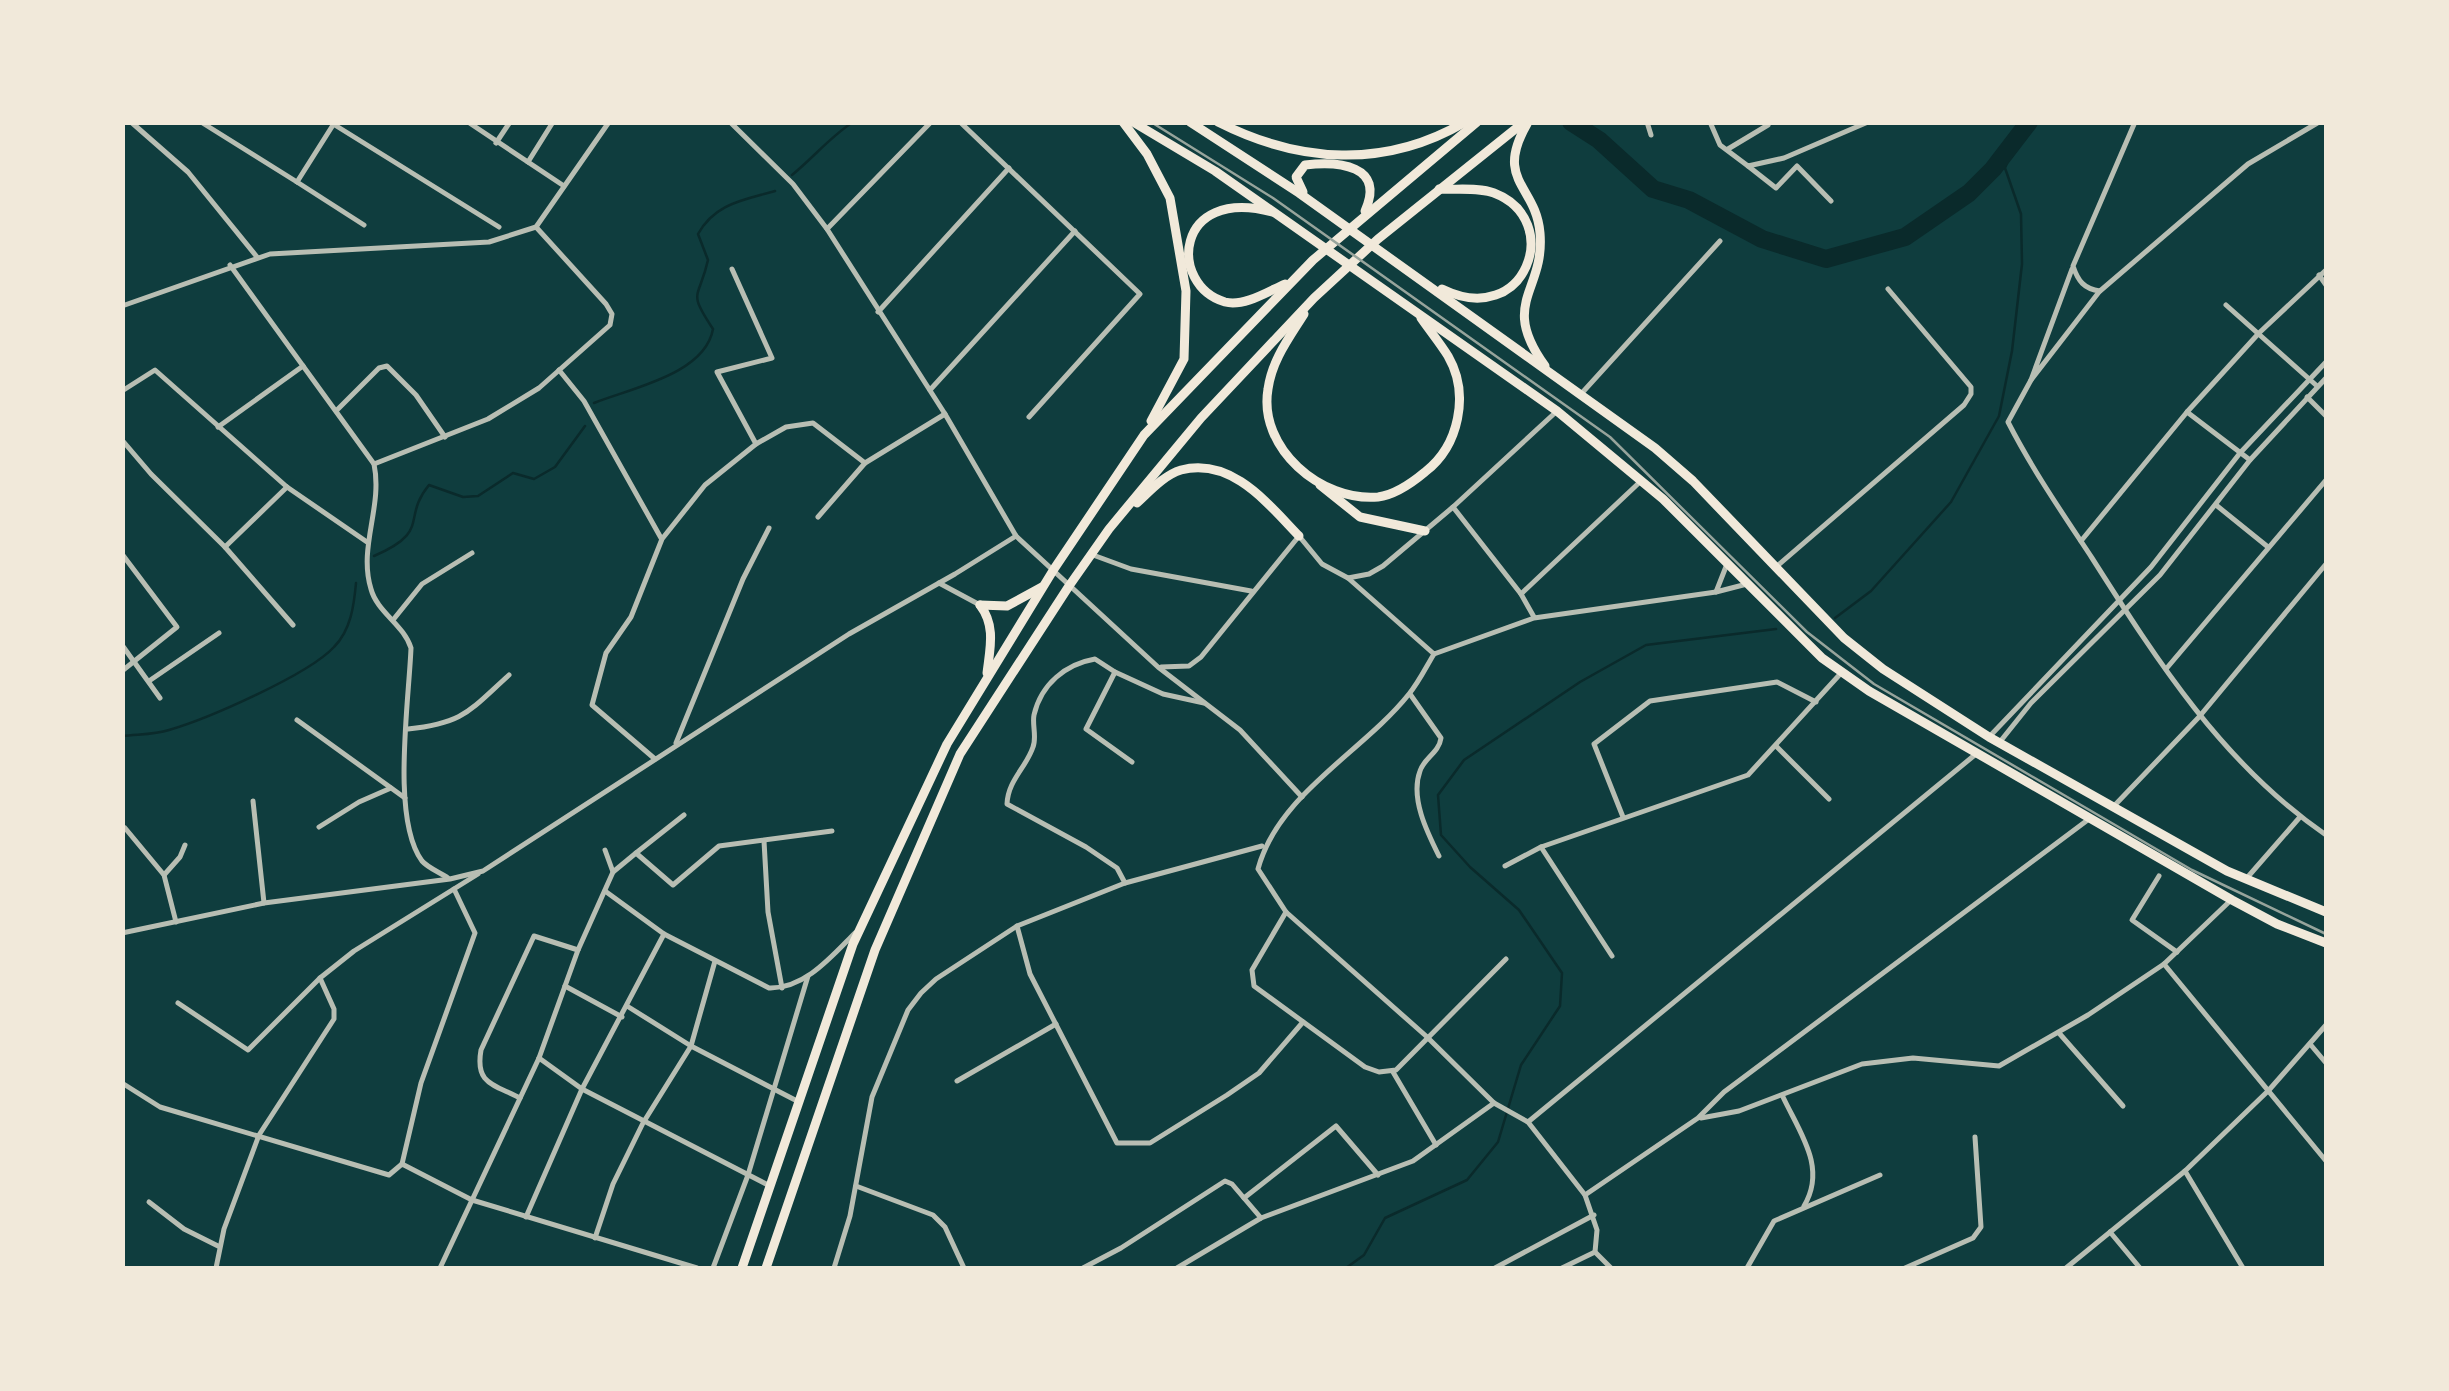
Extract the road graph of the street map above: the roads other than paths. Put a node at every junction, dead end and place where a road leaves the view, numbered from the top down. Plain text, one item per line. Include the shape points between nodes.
1 (132, 122) edge
2 (202, 122) edge
3 (468, 122) edge
4 (510, 122) edge
5 (553, 122) edge
6 (610, 122) edge
7 (730, 122) edge
8 (931, 122) edge
9 (960, 122) edge
10 (1123, 122) edge
11 (1133, 122) edge
12 (1190, 122) edge
13 (1218, 122) edge
14 (1465, 122) edge
15 (1477, 122) edge
16 (1526, 122) edge
17 (1648, 122) edge
18 (1710, 122) edge
19 (1868, 122) edge
20 (2136, 122) edge
21 (2319, 122) edge
22 (333, 123) edge
23 (1768, 125) edge
24 (1650, 134) dead end
25 (496, 143) junction
26 (1727, 150) junction
27 (1790, 156) junction
28 (528, 162) junction
29 (1748, 166) junction
30 (1797, 166) junction
31 (1008, 168) junction
32 (297, 182) junction
33 (564, 186) junction
34 (1439, 189) junction
35 (1308, 198) junction
36 (1831, 202) dead end
37 (1278, 214) junction
38 (1359, 219) junction
39 (364, 225) dead end
40 (499, 226) dead end
41 (536, 226) junction
42 (826, 230) junction
43 (1074, 232) junction
44 (1720, 241) dead end
45 (257, 256) junction
46 (230, 266) junction
47 (2073, 266) junction
48 (732, 269) dead end
49 (2326, 270) edge
50 (2318, 275) junction
51 (1418, 278) junction
52 (1292, 280) junction
53 (2326, 285) edge
54 (1888, 289) dead end
55 (2100, 291) junction
56 (1314, 298) junction
57 (2226, 305) dead end
58 (122, 306) edge
59 (878, 312) junction
60 (1416, 312) junction
61 (2258, 333) junction
62 (2326, 362) edge
63 (303, 366) junction
64 (559, 370) junction
65 (1550, 372) junction
66 (2309, 378) junction
67 (2326, 378) edge
68 (2031, 380) junction
69 (2318, 386) junction
70 (930, 390) junction
71 (122, 391) edge
72 (1581, 394) junction
73 (2307, 397) junction
74 (336, 411) junction
75 (1557, 411) junction
76 (2187, 412) junction
77 (945, 414) junction
78 (2326, 416) edge
79 (1029, 418) dead end
80 (218, 427) junction
81 (1144, 435) junction
82 (445, 437) junction
83 (122, 440) edge
84 (756, 444) junction
85 (2240, 453) junction
86 (2250, 460) junction
87 (865, 463) junction
88 (374, 464) junction
89 (1313, 478) junction
90 (1642, 480) junction
91 (2326, 480) edge
92 (287, 487) junction
93 (2216, 504) junction
94 (1453, 507) junction
95 (818, 517) dead end
96 (2183, 526) junction
97 (769, 528) dead end
98 (1109, 529) junction
99 (1425, 531) junction
100 (2193, 534) junction
101 (1016, 536) junction
102 (1299, 536) junction
103 (662, 539) junction
104 (2081, 541) junction
105 (368, 542) junction
106 (225, 547) junction
107 (2269, 548) junction
108 (472, 553) dead end
109 (122, 554) edge
110 (1090, 554) junction
111 (1727, 564) junction
112 (2326, 564) edge
113 (1776, 568) junction
114 (1348, 578) junction
115 (940, 583) junction
116 (1747, 584) junction
117 (1044, 585) junction
118 (1252, 592) junction
119 (1716, 592) junction
120 (1521, 594) junction
121 (2118, 600) junction
122 (980, 605) junction
123 (2125, 609) junction
124 (1534, 618) junction
125 (393, 620) junction
126 (293, 625) dead end
127 (219, 633) dead end
128 (122, 645) edge
129 (1434, 654) junction
130 (135, 661) junction
131 (1158, 667) junction
132 (2166, 670) junction
133 (122, 671) edge
134 (1115, 672) junction
135 (1842, 672) junction
136 (509, 674) dead end
137 (986, 680) junction
138 (148, 681) junction
139 (1410, 694) junction
140 (160, 698) dead end
141 (1816, 702) junction
142 (1207, 704) junction
143 (2199, 718) junction
144 (297, 720) dead end
145 (408, 729) junction
146 (1989, 737) junction
147 (1999, 742) junction
148 (675, 746) junction
149 (1777, 747) junction
150 (1976, 754) junction
151 (655, 759) junction
152 (1132, 762) dead end
153 (391, 788) junction
154 (1302, 797) junction
155 (404, 798) junction
156 (1829, 799) dead end
157 (253, 801) dead end
158 (2114, 806) junction
159 (684, 815) dead end
160 (2301, 816) junction
161 (1623, 817) junction
162 (2089, 820) junction
163 (125, 828) edge
164 (320, 828) dead end
165 (832, 831) dead end
166 (2326, 835) edge
167 (764, 841) junction
168 (185, 845) dead end
169 (1264, 846) junction
170 (1540, 847) junction
171 (605, 850) dead end
172 (636, 853) junction
173 (1439, 856) dead end
174 (1505, 866) dead end
175 (483, 871) junction
176 (613, 872) junction
177 (164, 876) junction
178 (2160, 876) dead end
179 (450, 879) junction
180 (2246, 879) junction
181 (1124, 883) junction
182 (454, 890) junction
183 (605, 892) junction
184 (2232, 900) junction
185 (264, 903) junction
186 (1286, 912) junction
187 (2326, 912) edge
188 (176, 922) junction
189 (1017, 926) junction
190 (861, 927) junction
191 (122, 933) edge
192 (664, 934) junction
193 (2326, 943) edge
194 (578, 950) junction
195 (2178, 952) junction
196 (1612, 956) dead end
197 (1506, 959) dead end
198 (715, 961) junction
199 (2164, 964) junction
200 (808, 976) junction
201 (320, 978) junction
202 (565, 986) junction
203 (782, 988) junction
204 (178, 1003) dead end
205 (627, 1006) junction
206 (622, 1017) junction
207 (1303, 1022) junction
208 (1056, 1024) junction
209 (2326, 1025) edge
210 (2058, 1032) junction
211 (1426, 1036) junction
212 (2310, 1044) junction
213 (691, 1046) junction
214 (539, 1058) junction
215 (2326, 1062) edge
216 (1393, 1072) junction
217 (956, 1081) dead end
218 (122, 1083) edge
219 (582, 1089) junction
220 (775, 1090) junction
221 (2269, 1090) junction
222 (1783, 1097) junction
223 (520, 1098) junction
224 (799, 1102) junction
225 (1497, 1105) junction
226 (2124, 1106) dead end
227 (1698, 1118) junction
228 (1528, 1122) junction
229 (643, 1123) junction
230 (259, 1134) junction
231 (1975, 1137) dead end
232 (1436, 1145) junction
233 (2326, 1161) edge
234 (402, 1164) junction
235 (2185, 1171) junction
236 (748, 1175) junction
237 (1378, 1175) junction
238 (1880, 1175) dead end
239 (770, 1186) junction
240 (856, 1186) junction
241 (1585, 1195) junction
242 (1244, 1198) junction
243 (472, 1200) junction
244 (149, 1202) dead end
245 (1802, 1208) junction
246 (1594, 1215) junction
247 (526, 1217) junction
248 (1261, 1218) junction
249 (2110, 1232) junction
250 (595, 1238) junction
251 (219, 1246) junction
252 (1595, 1252) junction
253 (1567, 1267) edge
254 (219, 1268) edge
255 (440, 1268) edge
256 (696, 1268) edge
257 (713, 1268) edge
258 (742, 1268) edge
259 (766, 1268) edge
260 (834, 1268) edge
261 (964, 1268) edge
262 (1083, 1268) edge
263 (1177, 1268) edge
264 (1495, 1268) edge
265 (1610, 1268) edge
266 (1747, 1268) edge
267 (1906, 1268) edge
268 (2066, 1268) edge
269 (2140, 1268) edge
270 (2243, 1268) edge

1 - 45 street via 188,172
2 - 32 street
3 - 25 street
4 - 25 street
5 - 28 street
6 - 33 street
7 - 42 street via 794,184
8 - 42 street
9 - 31 street
10 - 81 main road via 1170,198 1186,291 1184,359
11 - 37 main road
12 - 35 main road
13 - 14 main road via 1280,148 1380,155 1438,138
15 - 38 main road
16 - 34 main road
16 - 65 main road via 1515,169 1539,222 1540,252 1522,313 1526,334
17 - 24 street
18 - 26 street
19 - 27 street
20 - 47 street
21 - 55 street via 2248,164
22 - 32 street
22 - 40 street
23 - 26 street
25 - 28 street
26 - 29 street
27 - 29 street
27 - 30 street
28 - 33 street
29 - 30 street via 1776,188
30 - 36 street
31 - 43 street
31 - 59 street
32 - 39 street
33 - 41 street
34 - 51 main road via 1490,191 1506,199 1528,222 1530,256 1503,294 1483,301 1462,299
34 - 56 main road
35 - 38 main road via 1296,178 1305,165 1353,167 1370,180 1369,203
35 - 51 main road
37 - 52 main road via 1248,206 1202,218 1188,240 1191,264 1210,293 1228,303
37 - 60 main road
38 - 52 main road
41 - 45 street via 489,242
41 - 64 street via 614,320
42 - 59 street
43 - 70 street
43 - 79 street via 1140,294
44 - 72 street
45 - 46 street
46 - 58 street
46 - 63 street
47 - 55 street via 2082,284
47 - 68 street
48 - 84 street via 772,358 718,372
49 - 50 street
50 - 53 street
50 - 61 street
51 - 65 main road
52 - 81 main road
54 - 113 street via 1972,394
55 - 68 street
56 - 89 main road via 1274,362 1267,393 1270,425 1284,456
56 - 98 main road
57 - 61 street
59 - 70 street
60 - 75 main road
60 - 89 main road via 1450,358 1460,396 1454,433 1440,460 1381,497 1348,495
61 - 66 street
61 - 76 street
62 - 66 street
63 - 74 street
63 - 80 street
64 - 82 street via 488,420
64 - 103 street via 584,401
65 - 72 main road
66 - 69 street
66 - 85 street
67 - 69 street
68 - 104 street via 2008,422
69 - 73 street
70 - 77 street
71 - 80 street via 155,370
72 - 113 main road via 1693,481
73 - 78 street
73 - 86 street
74 - 82 street via 387,366
74 - 88 street
75 - 90 main road
75 - 94 street
76 - 85 street
76 - 104 street
77 - 87 street
77 - 101 street
80 - 92 street
81 - 117 main road
82 - 88 street
83 - 106 street
84 - 87 street via 786,427 813,423
84 - 103 street via 705,485
85 - 86 street
85 - 96 street
86 - 93 street
87 - 95 street
88 - 105 street via 378,498
89 - 99 main road via 1360,516
90 - 111 main road
90 - 120 street
91 - 107 street
92 - 105 street
92 - 106 street
93 - 100 street
93 - 107 street
94 - 99 street
94 - 120 street
96 - 100 street
96 - 121 street
97 - 148 street
98 - 102 main road via 1181,470 1219,470 1250,486
98 - 110 main road
99 - 114 street via 1382,566
100 - 123 street
101 - 115 street
101 - 131 street
102 - 114 street via 1322,564
102 - 118 street
103 - 151 street via 631,617 606,654 592,705
104 - 121 street
105 - 125 street via 370,588
106 - 126 street
107 - 132 street
108 - 125 street via 422,584
109 - 130 street via 177,625
110 - 118 street via 1131,569
110 - 259 main road via 960,754 875,950
111 - 116 main road
111 - 119 street
112 - 143 street
113 - 146 main road via 1883,669
114 - 129 street
115 - 122 street
115 - 148 street
116 - 119 street
116 - 135 main road
117 - 122 main road via 1007,606
117 - 137 main road
118 - 131 street via 1190,666
119 - 124 street
120 - 124 street
121 - 123 street
121 - 146 street
122 - 137 main road via 991,630
123 - 132 street
123 - 147 street
124 - 129 street
125 - 145 street via 411,648
127 - 138 street
128 - 130 street
129 - 139 street
130 - 133 street
130 - 138 street
131 - 142 street
132 - 143 street
134 - 142 street via 1163,694
134 - 152 street via 1086,729
134 - 181 street via 1095,659 1075,662 1053,678 1034,714 1034,746 1008,790 1007,804 1086,847 1117,868
135 - 141 street
135 - 150 main road
136 - 145 street via 455,720
137 - 190 main road via 946,744
138 - 140 street
139 - 154 street
139 - 173 street via 1441,738 1420,769 1416,794
141 - 149 street
141 - 161 street via 1777,682 1650,702 1594,744
142 - 154 street
143 - 158 street
143 - 160 street
144 - 153 street
145 - 155 street
146 - 147 main road
147 - 158 main road
148 - 151 street
149 - 156 street
149 - 161 street via 1748,775
150 - 162 main road
150 - 228 street
151 - 175 street
153 - 155 street
153 - 164 street
154 - 169 street
155 - 179 street via 423,862
157 - 185 street
158 - 180 main road
159 - 172 street
160 - 166 street
160 - 180 street
161 - 170 street
162 - 184 main road
162 - 227 street
163 - 177 street
165 - 167 street
167 - 172 street via 719,846 673,885
167 - 203 street
168 - 177 street
169 - 181 street
169 - 186 street via 1258,868
170 - 174 street
170 - 196 street
171 - 176 street
172 - 176 street
175 - 179 street
175 - 182 street
176 - 183 street
177 - 188 street
178 - 195 street via 2132,920
179 - 185 street
180 - 187 main road
181 - 189 street
182 - 201 street
182 - 234 street via 475,933 421,1083
183 - 192 street
183 - 194 street
184 - 193 main road
184 - 195 street
185 - 188 street
186 - 207 street via 1251,981
186 - 211 street
188 - 191 street
189 - 208 street via 1030,974
189 - 240 street via 936,979 908,1010 872,1096
190 - 200 street
190 - 224 main road
192 - 198 street
192 - 205 street
194 - 202 street
194 - 223 street via 534,936 480,1050 483,1079
195 - 199 street
197 - 211 street
198 - 203 street
198 - 213 street
199 - 210 street
199 - 221 street
200 - 203 street
200 - 220 street
201 - 204 street via 248,1050
201 - 230 street via 334,1019
202 - 206 street
202 - 214 street
205 - 206 street
205 - 213 street
206 - 219 street
207 - 208 street via 1259,1072 1150,1143 1117,1143
207 - 216 street via 1366,1066
208 - 217 street
209 - 212 street
210 - 222 street via 1999,1066 1913,1058 1862,1064
210 - 226 street
211 - 216 street
211 - 225 street
212 - 215 street
212 - 221 street
213 - 220 street
213 - 229 street
214 - 219 street
214 - 223 street
216 - 232 street
218 - 230 street via 160,1106
219 - 229 street
219 - 247 street
220 - 224 street
220 - 236 street
221 - 233 street
221 - 235 street
222 - 227 street
222 - 245 street via 1815,1175
223 - 243 street
224 - 239 main road
225 - 228 street
225 - 232 street
227 - 241 street
228 - 241 street
229 - 236 street
229 - 250 street
230 - 234 street via 389,1175
230 - 251 street
231 - 267 street via 1982,1227 1973,1238
232 - 237 street
234 - 243 street
235 - 249 street
235 - 270 street
236 - 239 street
236 - 257 street
237 - 242 street via 1336,1126
237 - 248 street
238 - 245 street
239 - 258 main road
240 - 260 street
240 - 261 street via 934,1215
241 - 246 street
242 - 248 street
242 - 262 street via 1225,1181
243 - 247 street
243 - 255 street
244 - 251 street
245 - 266 street via 1774,1221
246 - 252 street
246 - 264 street
247 - 250 street
248 - 263 street
249 - 268 street
249 - 269 street
250 - 256 street
251 - 254 street
252 - 253 street
252 - 265 street

